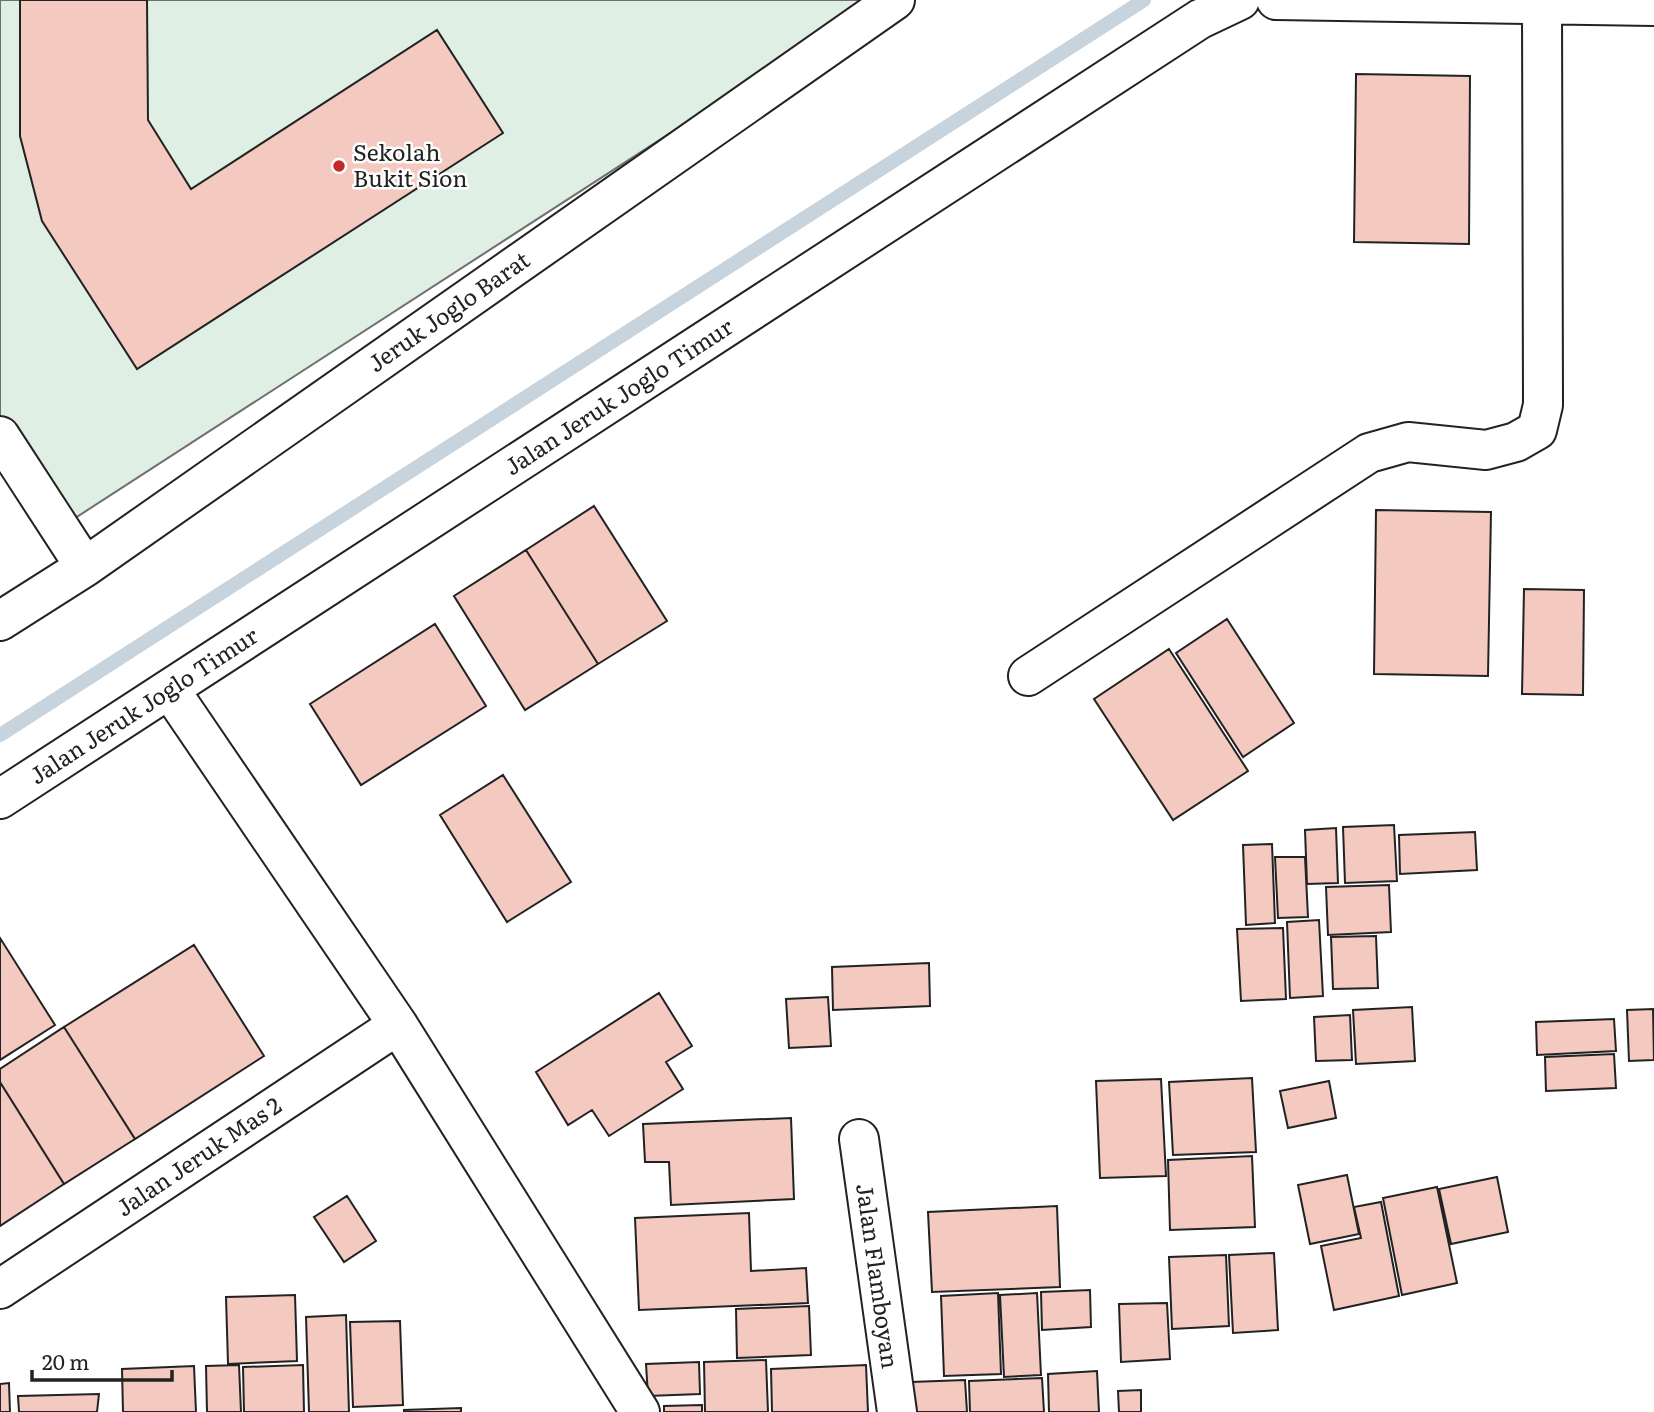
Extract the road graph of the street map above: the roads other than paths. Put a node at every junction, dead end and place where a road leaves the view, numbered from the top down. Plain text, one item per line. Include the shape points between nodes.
1 (895, 0) edge
2 (1240, 0) edge
3 (1276, 0) edge
4 (1542, 5) junction
5 (1654, 6) edge
6 (0, 436) edge
7 (85, 567) junction
8 (0, 621) edge
9 (1028, 676) dead end
10 (170, 690) junction
11 (0, 799) edge
12 (398, 1025) junction
13 (859, 1139) dead end
14 (0, 1289) edge
15 (640, 1412) edge
16 (897, 1412) edge

1 - 7 street, Jeruk Joglo Barat
2 - 10 street, Jalan Jeruk Joglo Timur via 1200,19
3 - 4 street
4 - 5 street
4 - 9 street via 1543,405 1536,430 1517,442 1486,450 1408,442 1369,453
6 - 7 street
7 - 8 street, Jeruk Joglo Barat
10 - 11 street, Jalan Jeruk Joglo Timur
10 - 12 street
12 - 14 street, Jalan Jeruk Mas 2
12 - 15 street
13 - 16 street, Jalan Flamboyan

